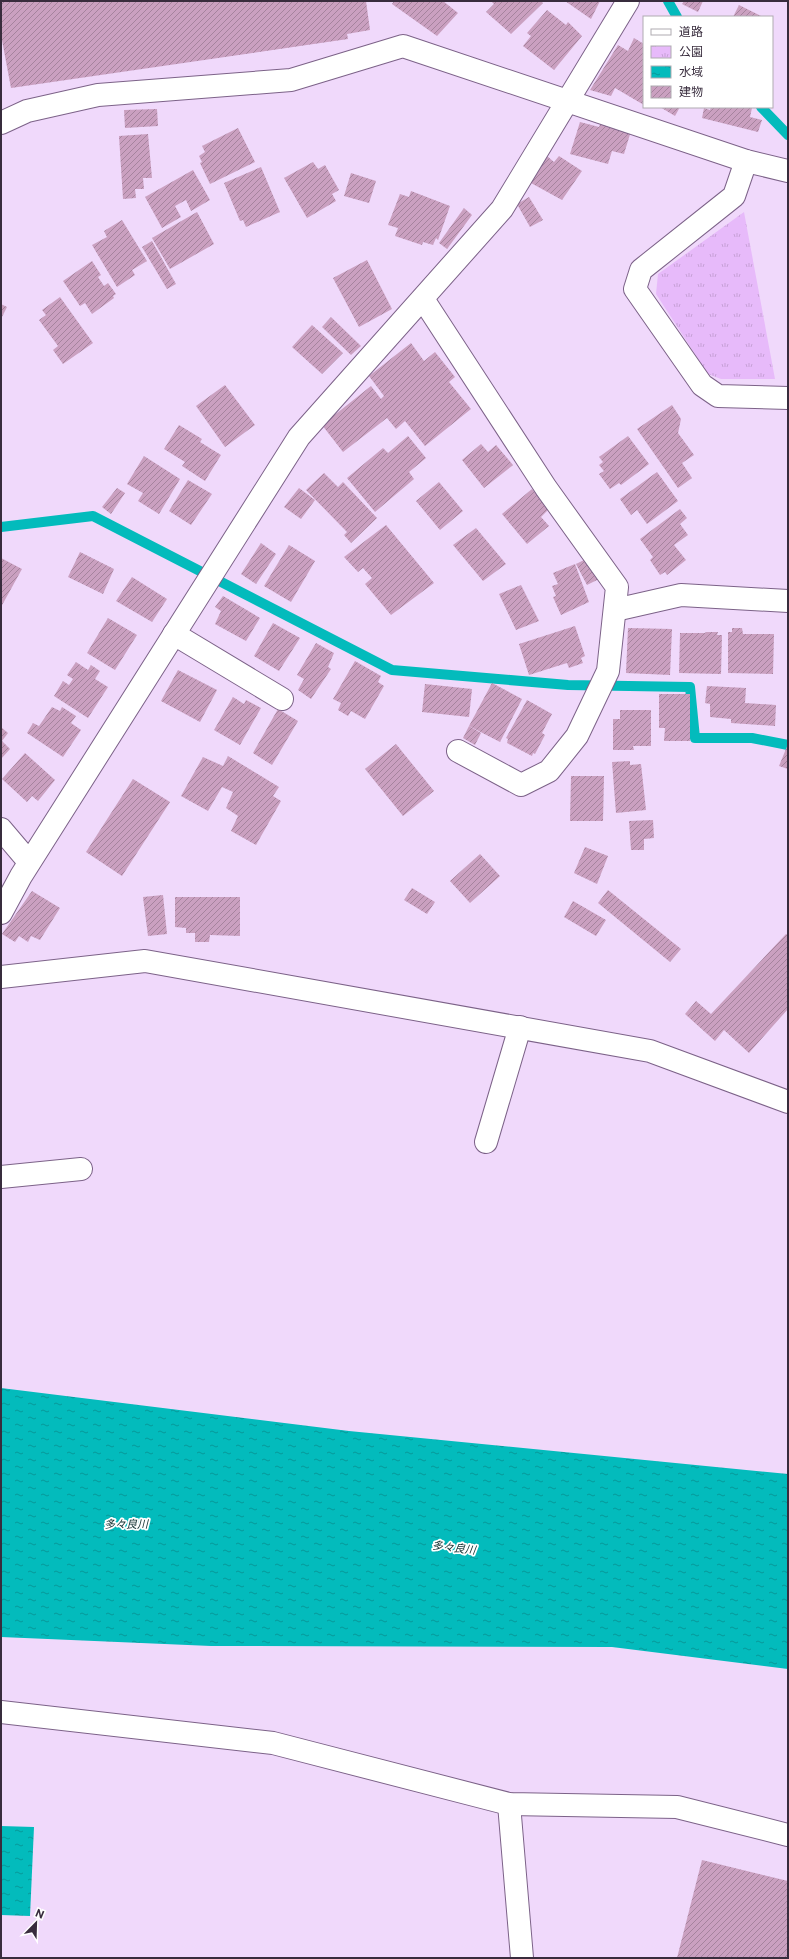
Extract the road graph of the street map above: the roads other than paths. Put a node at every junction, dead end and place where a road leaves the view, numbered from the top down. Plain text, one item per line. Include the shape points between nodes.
1 (628, 1) edge
2 (568, 103) junction
3 (1, 123) edge
4 (746, 161) junction
5 (788, 171) edge
6 (423, 299) junction
7 (788, 398) edge
8 (788, 601) edge
9 (615, 610) junction
10 (174, 634) junction
11 (282, 699) dead end
12 (458, 751) dead end
13 (1, 829) edge
14 (29, 862) junction
15 (1, 913) edge
16 (1, 977) edge
17 (520, 1027) junction
18 (788, 1102) edge
19 (486, 1142) dead end
20 (81, 1169) dead end
21 (1, 1177) edge
22 (1, 1712) edge
23 (509, 1804) junction
24 (788, 1835) edge
25 (522, 1958) edge

1 - 2 street
2 - 3 street via 403,46 291,80 98,95 27,111
2 - 4 street
2 - 6 street via 502,209
4 - 5 street
4 - 7 street via 734,196 641,270 635,289 702,385 718,396
6 - 9 street via 546,488 617,587
6 - 10 street via 299,437
8 - 9 street via 681,595
9 - 12 street via 608,671 577,736 549,771 521,785
10 - 11 street
10 - 14 street
13 - 14 street
14 - 15 street
16 - 17 street via 145,961
17 - 18 street via 650,1051
17 - 19 street
20 - 21 street
22 - 23 street via 274,1743
23 - 24 street via 677,1807
23 - 25 street

